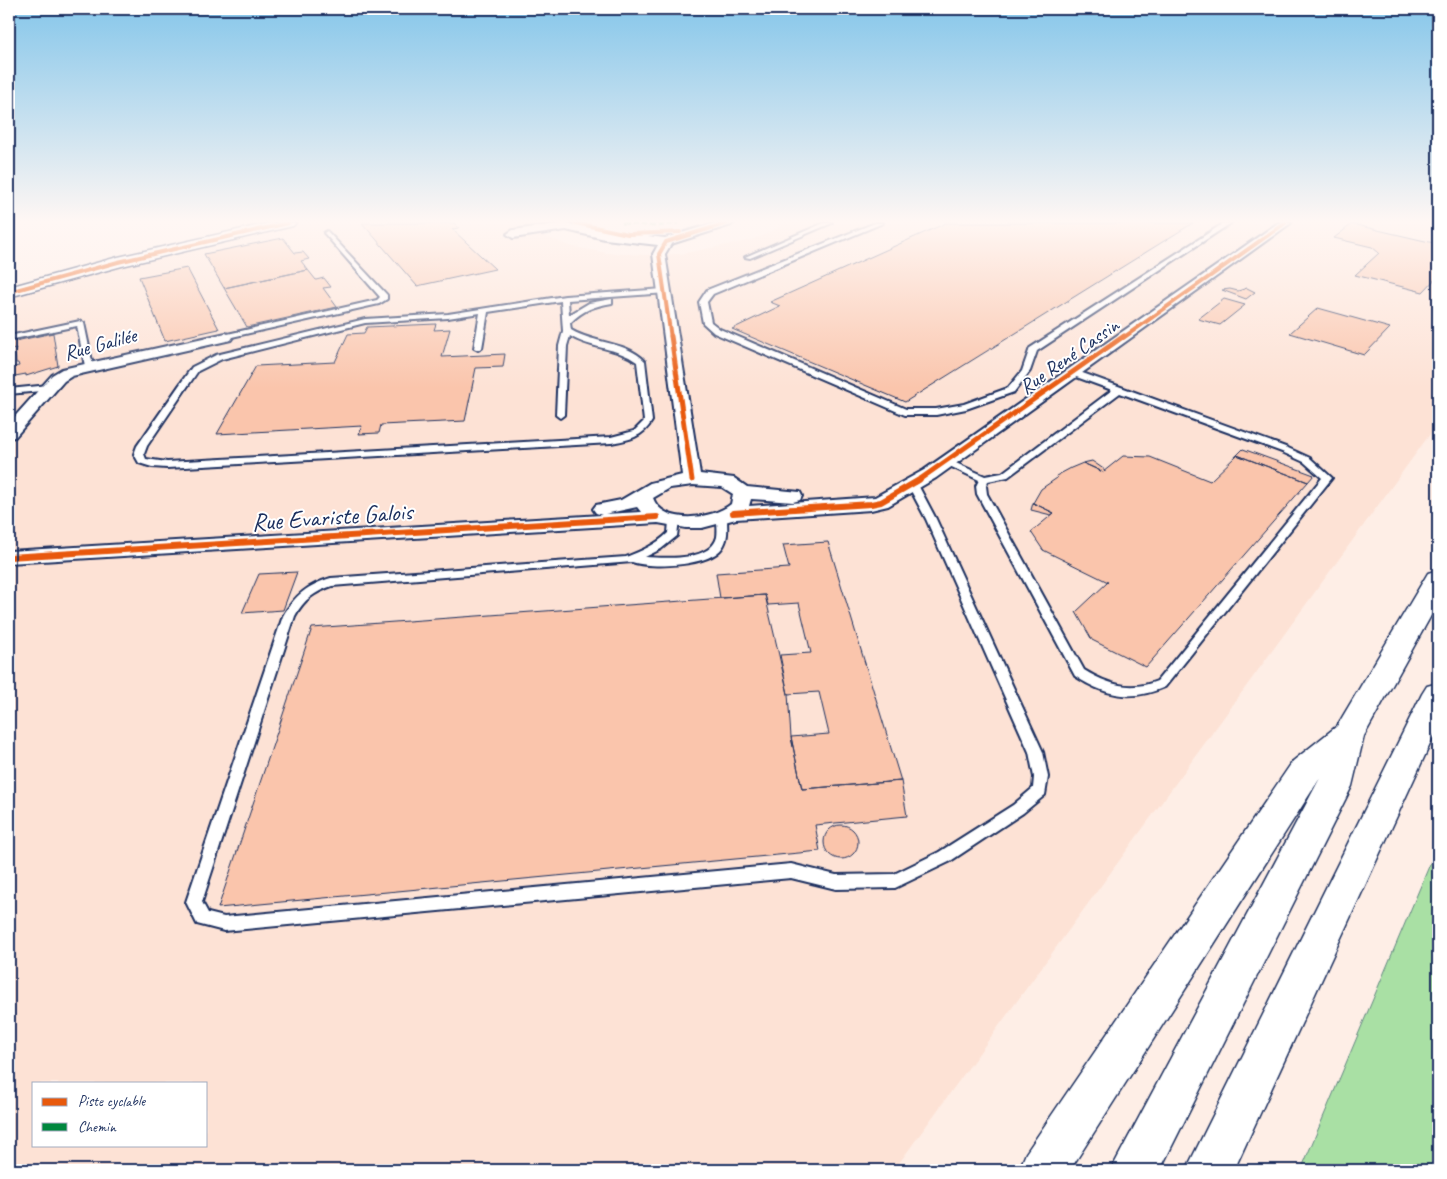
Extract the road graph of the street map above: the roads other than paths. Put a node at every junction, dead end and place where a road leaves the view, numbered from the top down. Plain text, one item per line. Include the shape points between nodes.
1 (60, 278) edge
2 (367, 278) edge
3 (663, 278) edge
4 (744, 278) edge
5 (1144, 278) edge
6 (1208, 278) edge
7 (9, 292) edge
8 (665, 294) junction
9 (565, 298) junction
10 (484, 312) junction
11 (567, 321) junction
12 (567, 331) junction
13 (226, 337) joint
14 (9, 338) edge
15 (478, 348) dead end
16 (89, 366) junction
17 (1074, 373) junction
18 (49, 388) junction
19 (1119, 389) junction
20 (9, 392) edge
21 (560, 415) dead end
22 (9, 433) edge
23 (946, 462) junction
24 (984, 479) junction
25 (692, 480) junction
26 (913, 485) junction
27 (742, 492) junction
28 (893, 494) junction
29 (643, 497) junction
30 (727, 515) junction
31 (666, 519) junction
32 (9, 545) edge
33 (9, 557) edge
34 (627, 560) junction
35 (1438, 579) edge
36 (1438, 694) edge
37 (1348, 734) junction
38 (1043, 1170) edge
39 (1134, 1170) edge
40 (1210, 1170) edge

1 - 7 main road
2 - 13 lane via 384,297 378,302
3 - 8 street
4 - 5 lane via 710,292 703,302 707,323 717,332 906,412 936,412 966,406 1011,390 1026,371 1033,350
6 - 17 street, Rue René Cassin
8 - 9 lane
8 - 11 lane via 598,302 577,311
8 - 25 street
9 - 10 lane
9 - 11 lane
10 - 12 lane via 365,321 205,362 191,374 139,454 142,461 167,465 611,440 638,433 648,421 641,361 633,354 577,338
10 - 15 lane
11 - 12 lane
12 - 21 lane via 563,346
13 - 16 street, Rue Galilée
14 - 16 lane via 80,324
16 - 18 street, Rue Galilée via 67,372
17 - 19 lane
17 - 23 street, Rue René Cassin
18 - 20 lane
18 - 22 street, Rue Galilée
19 - 24 lane via 1006,475
19 - 24 lane via 1285,450 1307,460 1327,478 1161,684 1152,689 1122,692 1098,685 1079,673 982,494
23 - 24 lane
23 - 26 street, Rue René Cassin
25 - 27 street, Rue Evariste Galois via 722,481
25 - 29 street, Rue Evariste Galois via 662,484
26 - 28 street, Rue René Cassin
26 - 34 lane via 1036,752 1041,777 1040,791 944,857 895,882 836,882 791,872 224,924 203,919 194,902 289,616 298,599 311,589 331,582
27 - 28 street, Rue Evariste Galois via 767,496 877,491
27 - 30 street via 740,506
28 - 30 street, Rue Evariste Galois via 871,504
29 - 31 street via 648,512
29 - 32 street, Rue Evariste Galois via 608,509
30 - 31 street, Rue Evariste Galois via 706,521
30 - 34 lane via 716,548 702,557 678,561
31 - 33 street, Rue Evariste Galois
31 - 34 lane via 673,534 646,554
35 - 37 main road
36 - 40 main road
37 - 38 main road via 1305,771
37 - 39 main road via 1335,786

